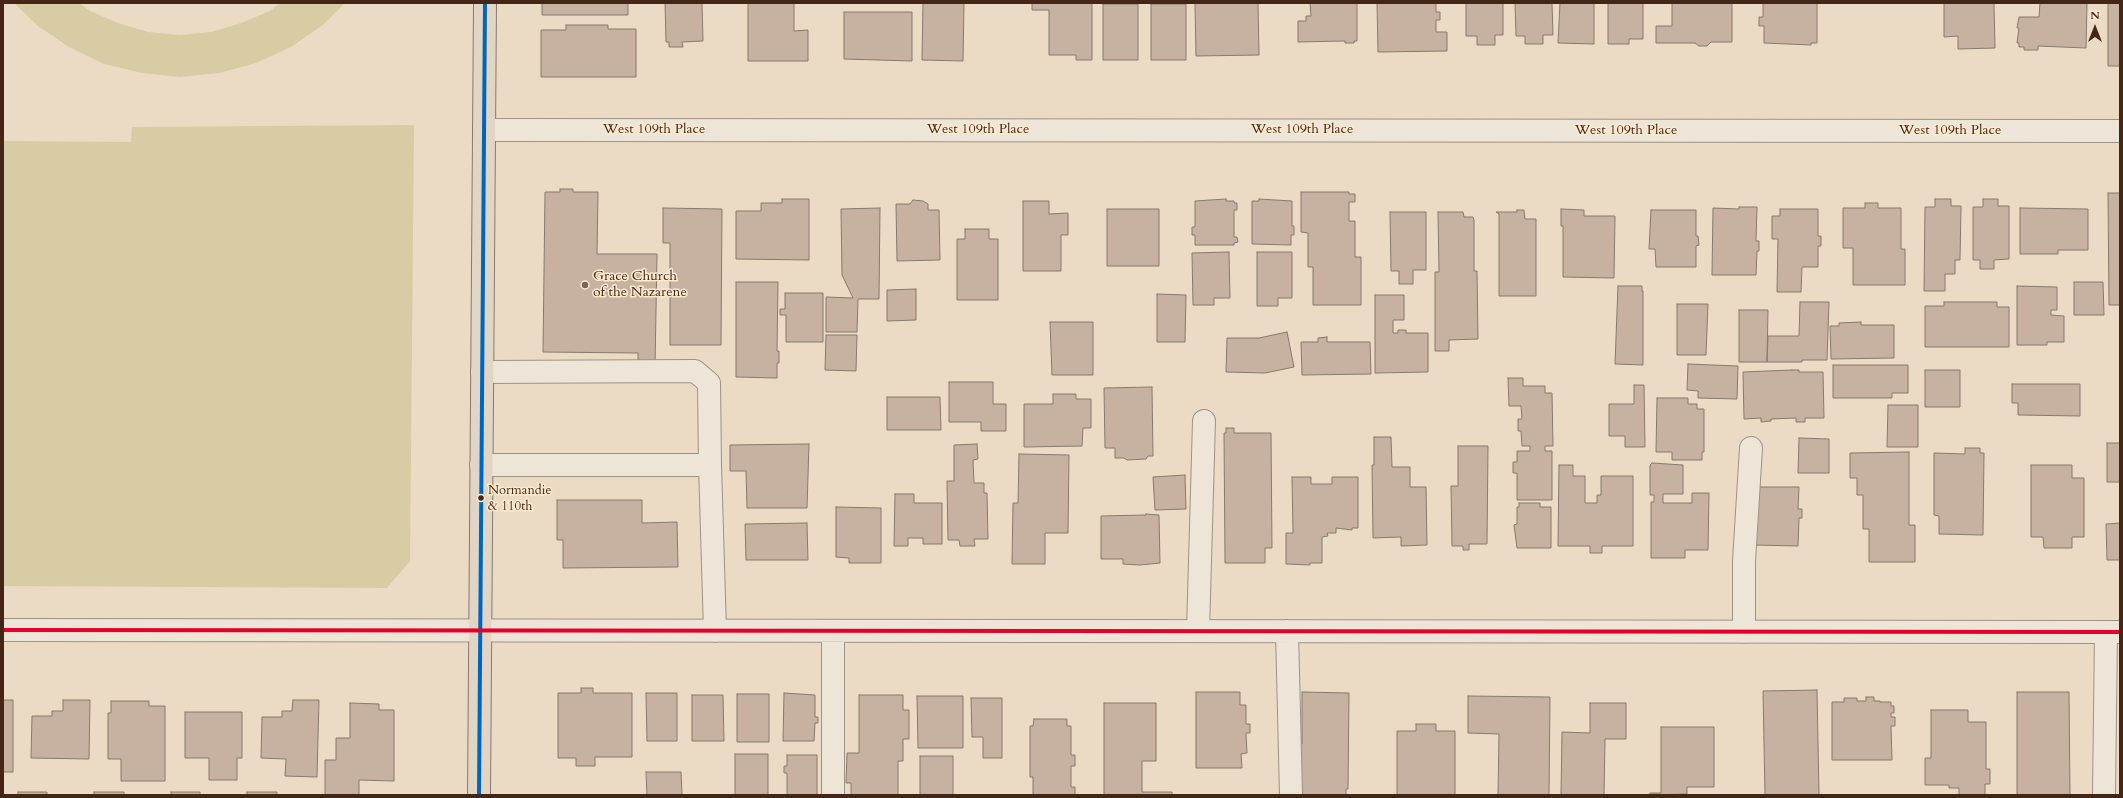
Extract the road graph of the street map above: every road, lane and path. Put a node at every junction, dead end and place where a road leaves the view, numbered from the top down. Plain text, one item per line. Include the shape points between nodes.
1 (484, 3) edge
2 (484, 130) junction
3 (2120, 131) edge
4 (482, 372) junction
5 (1204, 421) dead end
6 (1751, 448) dead end
7 (481, 465) junction
8 (710, 466) junction
9 (3, 630) edge
10 (480, 630) junction
11 (715, 631) junction
12 (833, 631) junction
13 (1198, 631) junction
14 (1287, 631) junction
15 (1744, 632) junction
16 (2113, 632) edge
17 (478, 795) edge
18 (833, 795) edge
19 (1291, 795) edge
20 (2104, 795) edge

1 - 2 main road
2 - 3 street, West 109th Place
2 - 4 main road
4 - 7 main road
4 - 8 street via 695,371 709,383
5 - 13 street
6 - 15 street via 1744,561
7 - 8 street
7 - 10 main road
8 - 11 street
9 - 10 street
10 - 11 street
10 - 17 main road
11 - 12 street
12 - 13 street
12 - 18 street
13 - 14 street
14 - 15 street
14 - 19 street
15 - 16 street
16 - 20 street

